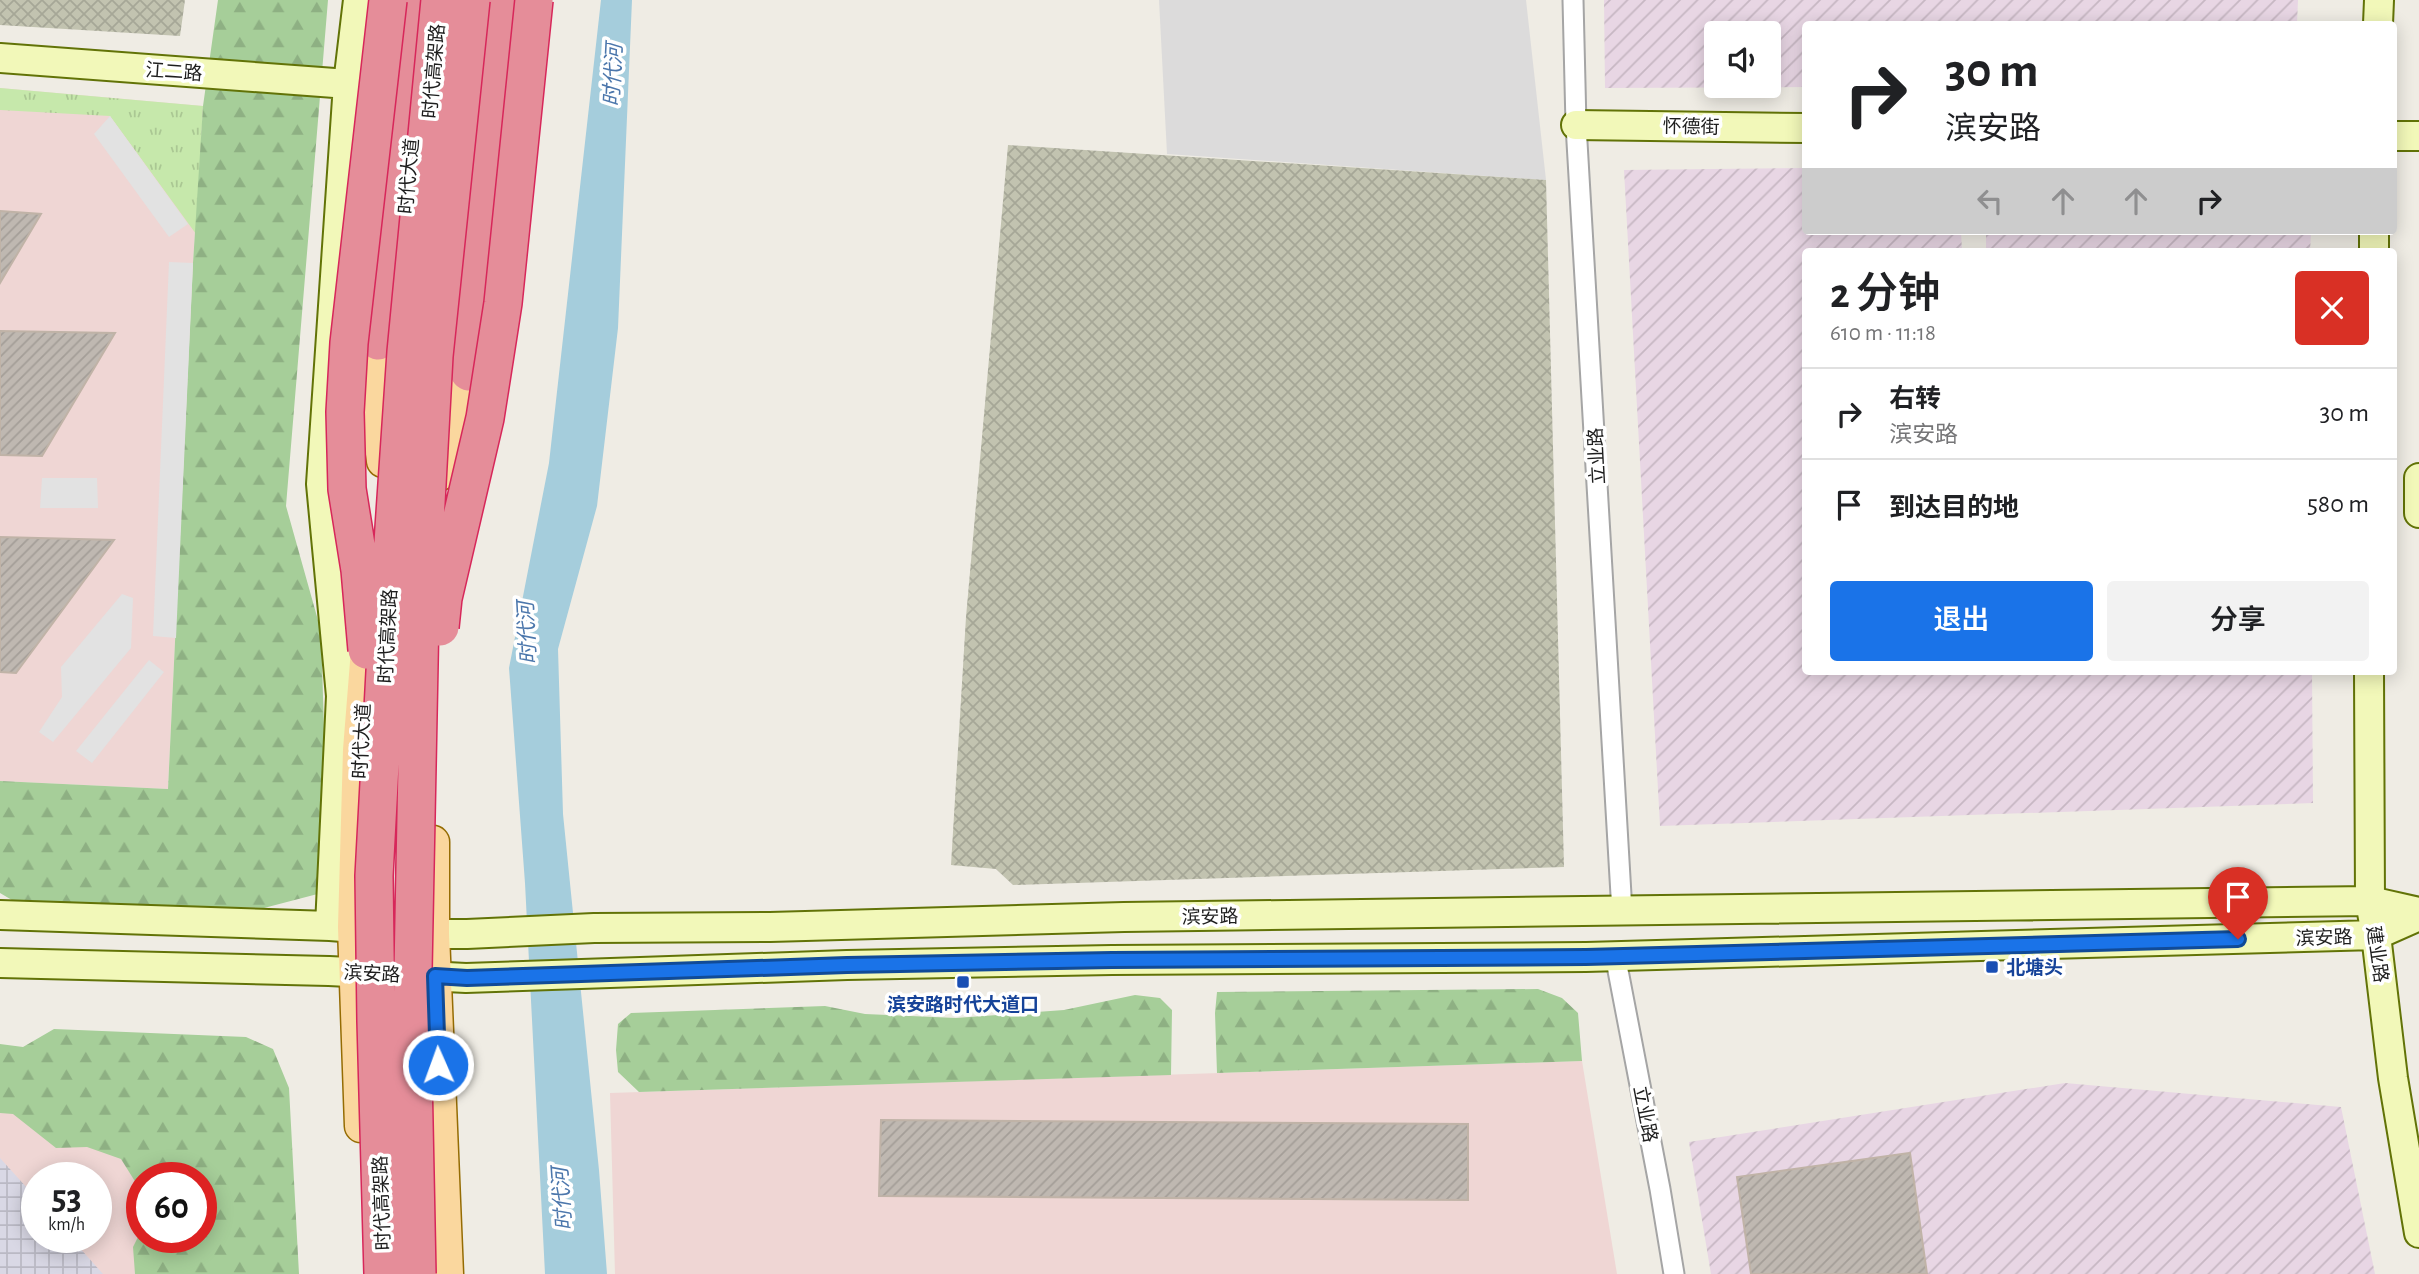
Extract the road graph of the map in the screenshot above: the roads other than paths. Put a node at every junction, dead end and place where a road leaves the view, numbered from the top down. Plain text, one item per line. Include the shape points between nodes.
1 (358, 0) edge
2 (388, 0) edge
3 (410, 0) edge
4 (425, 0) edge
5 (440, 0) edge
6 (471, 0) edge
7 (489, 0) edge
8 (505, 0) edge
9 (534, 0) edge
10 (1573, 0) edge
11 (2379, 0) edge
12 (2378, 21) edge
13 (0, 58) edge
14 (348, 84) junction
15 (1576, 125) junction
16 (1802, 128) edge
17 (2397, 136) edge
18 (2419, 136) edge
19 (378, 341) joint
20 (469, 372) joint
21 (383, 461) junction
22 (440, 474) junction
23 (2419, 478) edge
24 (2419, 513) edge
25 (376, 539) junction
26 (338, 666) junction
27 (2369, 675) edge
28 (379, 781) junction
29 (416, 791) junction
30 (2370, 901) junction
31 (1622, 912) junction
32 (2419, 914) edge
33 (0, 915) edge
34 (342, 926) junction
35 (433, 934) junction
36 (2376, 935) junction
37 (1615, 955) junction
38 (0, 963) edge
39 (354, 972) junction
40 (435, 976) junction
41 (2419, 1233) edge
42 (369, 1274) edge
43 (383, 1274) edge
44 (417, 1274) edge
45 (447, 1274) edge
46 (1674, 1274) edge

1 - 14 main road
2 - 28 highway, bridge via 345,412 348,489
3 - 19 highway
4 - 21 main road, 时代大道
5 - 28 highway, 时代高架路, bridge via 406,352
6 - 29 highway, 时代高架路, bridge via 434,356
7 - 22 main road
8 - 20 highway
9 - 29 highway, bridge via 501,316 485,418 443,597
10 - 15 street, 立业路
11 - 12 main road
13 - 14 main road, 江二路
14 - 26 main road via 321,484
15 - 16 main road, 怀德街
15 - 31 street, 立业路
17 - 18 main road
19 - 21 main road via 375,401
20 - 22 main road via 462,414
21 - 25 main road, 时代大道
22 - 35 main road via 434,571
23 - 24 main road
25 - 26 main road
25 - 34 main road, 时代大道
26 - 34 main road
27 - 30 main road, 建业路
28 - 43 highway, 时代高架路, bridge via 374,876
29 - 44 highway, 时代高架路, bridge via 412,1022
30 - 31 main road, 滨安路
30 - 32 main road, 滨安路
30 - 36 main road, 建业路
31 - 35 main road, 滨安路 via 1124,917
32 - 36 main road, 滨安路
33 - 34 main road, 滨安路
34 - 35 main road, 滨安路
34 - 39 main road, 时代大道
35 - 40 main road
36 - 37 main road, 滨安路
36 - 41 main road, 建业路 via 2393,1078
37 - 40 main road, 滨安路 via 1112,960
37 - 46 street, 立业路
38 - 39 main road, 滨安路
39 - 40 main road, 滨安路
39 - 42 main road, 时代大道
40 - 45 main road

